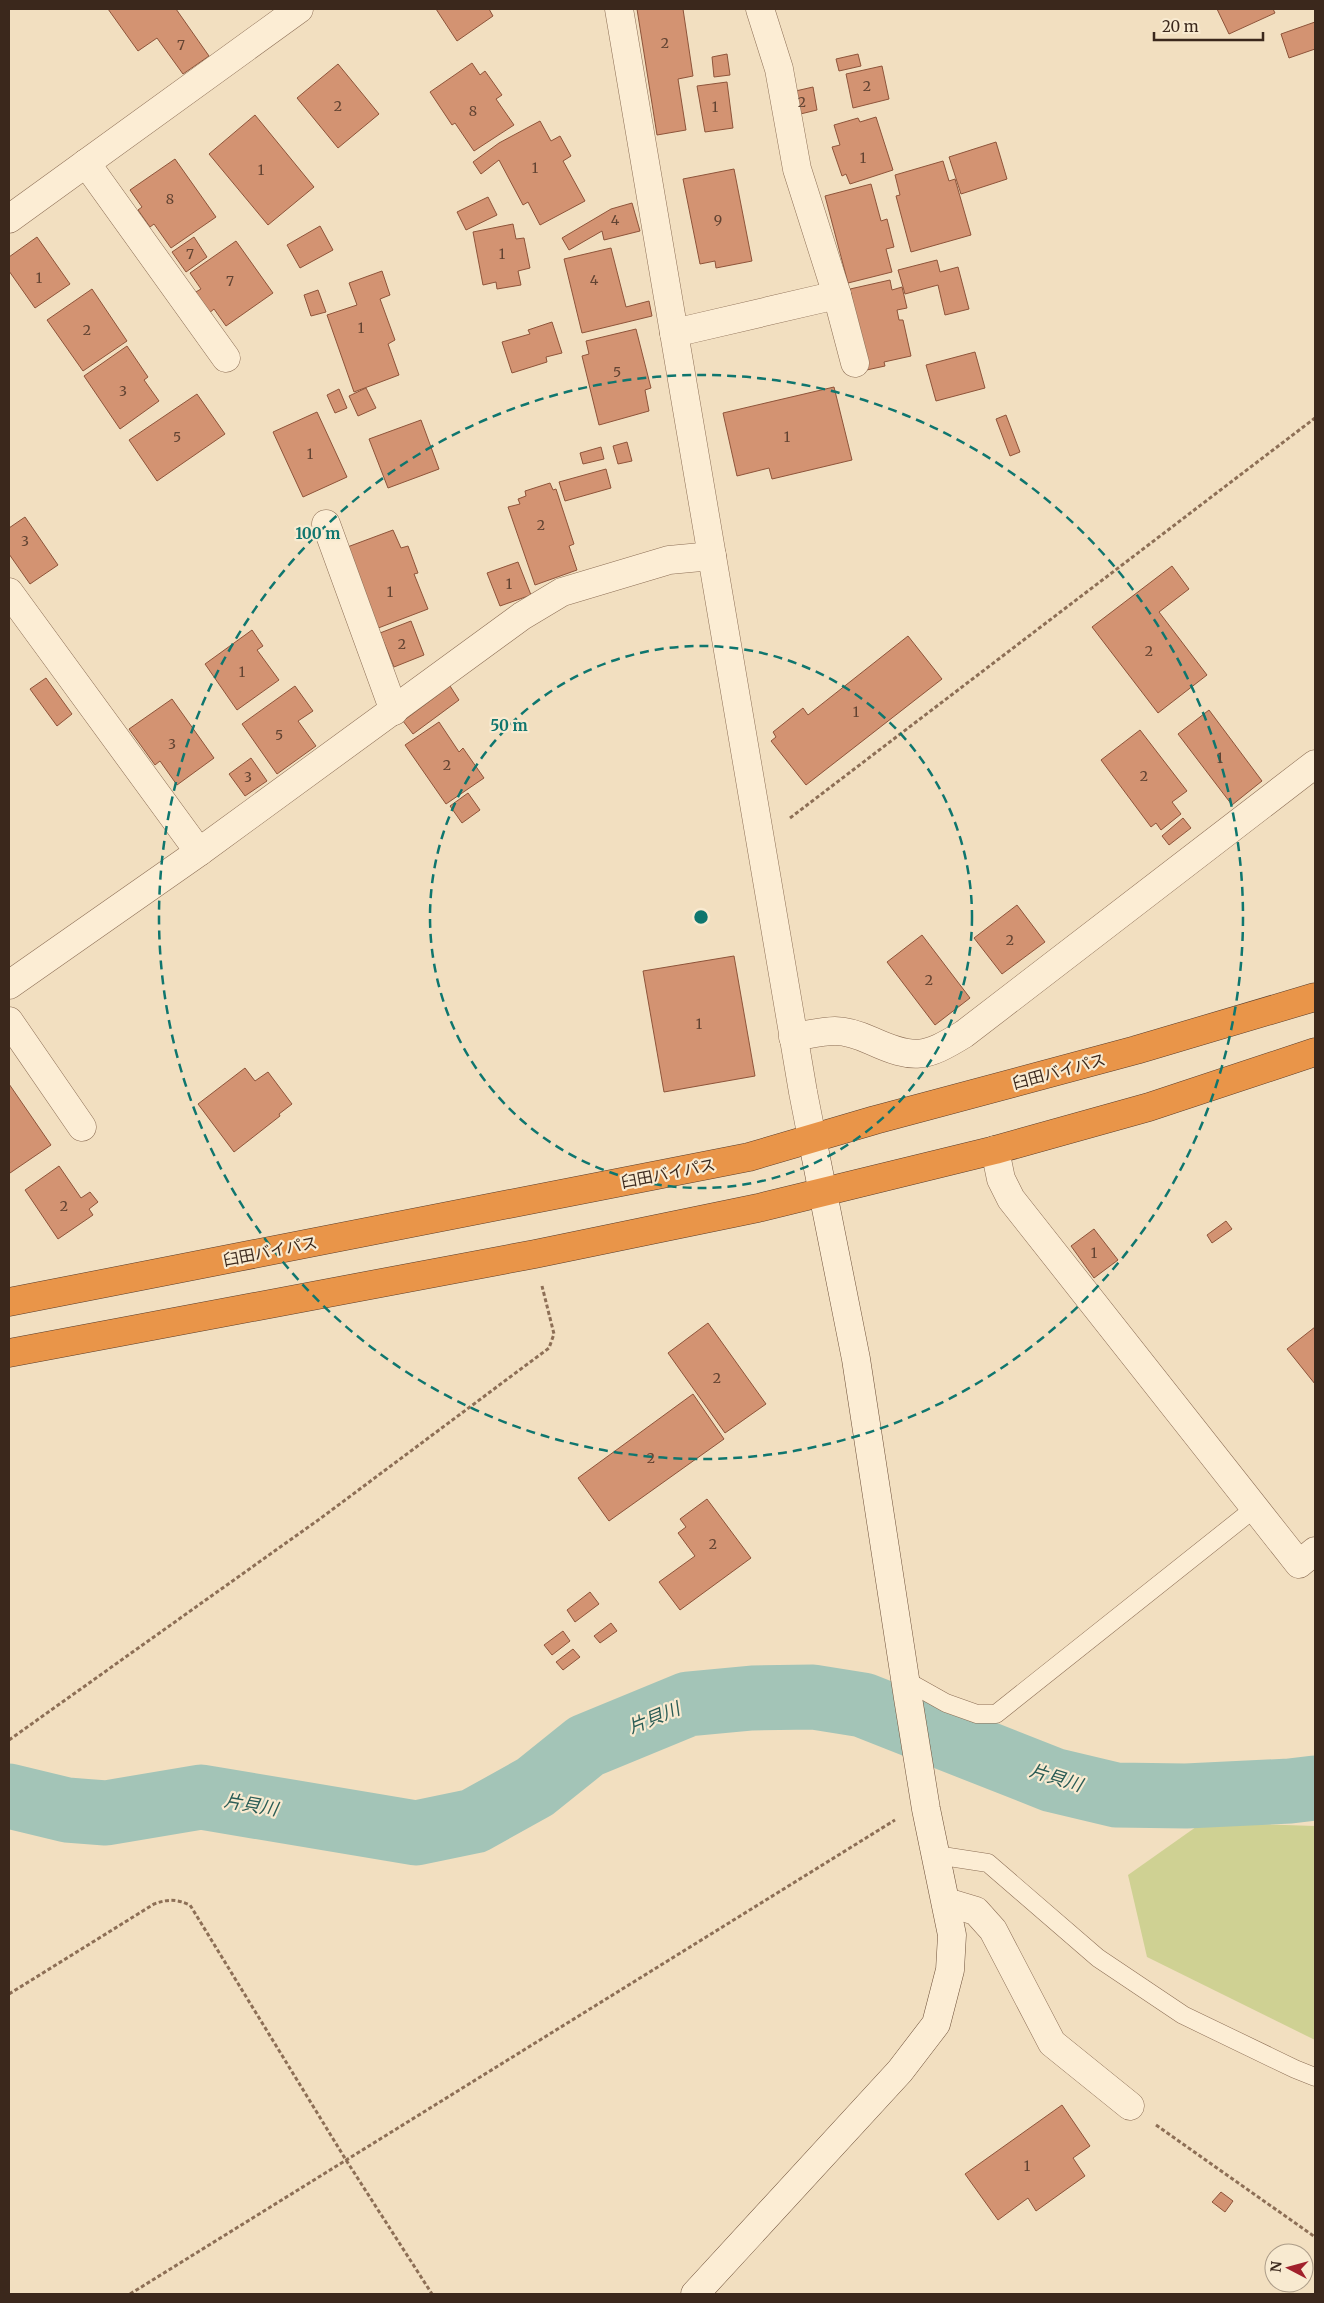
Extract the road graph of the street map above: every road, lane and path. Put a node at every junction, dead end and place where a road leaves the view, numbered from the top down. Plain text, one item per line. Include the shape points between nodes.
1 (299, 9) edge
2 (619, 9) edge
3 (760, 9) edge
4 (86, 163) junction
5 (9, 219) edge
6 (837, 295) junction
7 (674, 333) junction
8 (226, 358) dead end
9 (855, 363) dead end
10 (1315, 418) edge
11 (326, 524) dead end
12 (712, 556) junction
13 (9, 592) edge
14 (394, 711) junction
15 (1315, 764) edge
16 (761, 839) junction
17 (199, 852) junction
18 (9, 985) edge
19 (1315, 997) edge
20 (9, 1021) edge
21 (793, 1037) junction
22 (1315, 1052) edge
23 (82, 1127) dead end
24 (812, 1138) junction
25 (995, 1150) junction
26 (822, 1192) junction
27 (535, 1254) junction
28 (9, 1302) edge
29 (9, 1353) edge
30 (1256, 1508) junction
31 (1315, 1551) edge
32 (906, 1689) junction
33 (9, 1740) edge
34 (926, 1809) junction
35 (936, 1855) junction
36 (946, 1902) junction
37 (9, 1994) edge
38 (1315, 2076) edge
39 (1130, 2106) joint
40 (346, 2160) junction
41 (1315, 2237) edge
42 (130, 2294) edge
43 (432, 2294) edge
44 (695, 2294) edge

1 - 4 street
2 - 7 street
3 - 6 street via 779,69 797,168
4 - 5 street
4 - 8 street
6 - 7 street
6 - 9 street
7 - 12 street
10 - 16 path
11 - 14 street
12 - 14 street via 669,560 562,592 522,616
12 - 16 street
13 - 17 street
14 - 17 street
15 - 21 street via 964,1034 938,1050 912,1055 836,1030
16 - 21 street
17 - 18 street
19 - 24 highway, 臼田バイパス via 1136,1050
20 - 23 street
21 - 24 street
22 - 25 highway via 1149,1107
24 - 26 street
24 - 28 highway, 臼田バイパス via 749,1157
25 - 26 highway
25 - 30 street via 1001,1179 1011,1199
26 - 27 highway
26 - 32 street via 856,1359
27 - 29 highway
27 - 33 path via 554,1334 550,1348 321,1518
30 - 31 street via 1299,1564
30 - 32 lane via 996,1714 977,1714
32 - 34 street
34 - 35 street
34 - 40 path via 901,1817
35 - 36 street
35 - 38 lane via 988,1863 1098,1958 1184,2015
36 - 39 street via 976,1911 993,1930 1052,2042
36 - 44 street via 952,1935 950,1970 936,2024 900,2071
37 - 40 path via 154,1904 181,1900 190,1905
39 - 41 path
40 - 42 path
40 - 43 path

